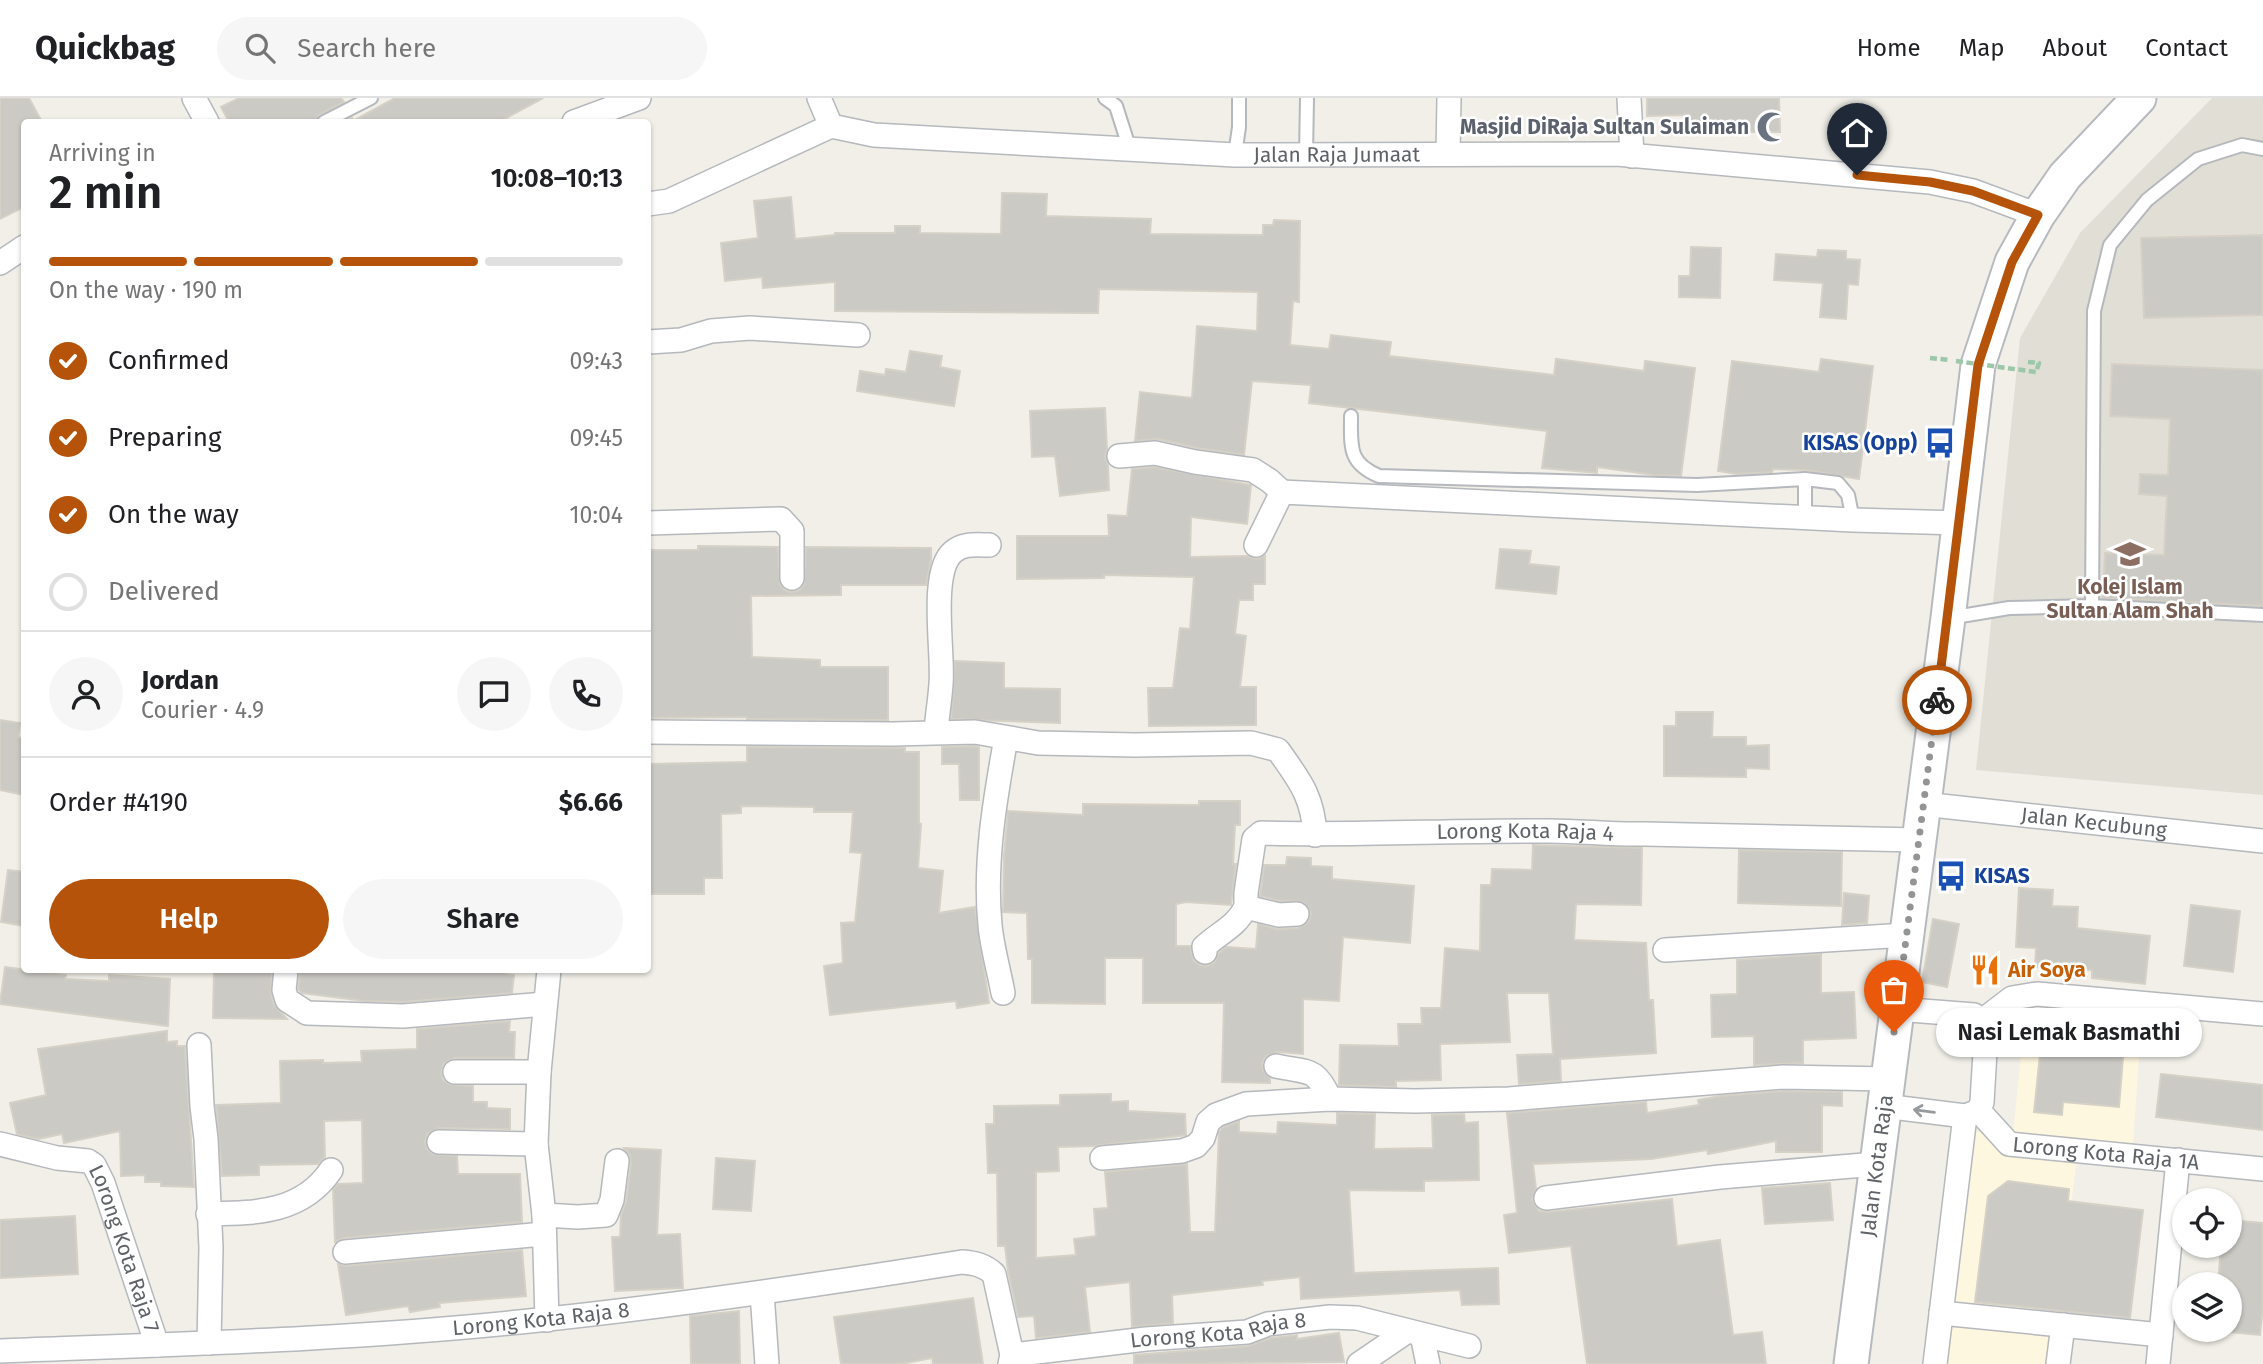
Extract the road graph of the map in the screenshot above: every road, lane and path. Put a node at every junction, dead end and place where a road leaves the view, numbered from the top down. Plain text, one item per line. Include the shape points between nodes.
1 (194, 98) edge
2 (371, 98) edge
3 (639, 98) edge
4 (818, 98) edge
5 (1105, 98) edge
6 (1239, 98) edge
7 (1307, 98) edge
8 (1449, 98) edge
9 (1629, 98) edge
10 (2138, 98) edge
11 (578, 113) edge
12 (205, 119) edge
13 (330, 119) edge
14 (831, 125) junction
15 (2263, 149) edge
16 (1130, 150) junction
17 (1448, 154) junction
18 (1235, 155) junction
19 (1306, 155) junction
20 (1632, 156) junction
21 (651, 204) edge
22 (2038, 215) junction
23 (21, 249) edge
24 (0, 262) edge
25 (858, 335) dead end
26 (651, 342) edge
27 (1930, 358) dead end
28 (2028, 362) dead end
29 (1351, 416) dead end
30 (1119, 456) dead end
31 (1805, 479) junction
32 (1282, 492) junction
33 (1805, 517) junction
34 (1853, 520) junction
35 (651, 523) edge
36 (1960, 523) junction
37 (989, 545) dead end
38 (1256, 545) dead end
39 (792, 578) dead end
40 (2092, 606) junction
41 (2263, 615) edge
42 (1948, 618) junction
43 (651, 732) edge
44 (936, 732) junction
45 (1006, 738) junction
46 (1923, 804) junction
47 (1315, 835) junction
48 (1918, 841) junction
49 (2263, 841) edge
50 (1246, 907) junction
51 (1297, 914) dead end
52 (1906, 935) junction
53 (1665, 950) dead end
54 (1205, 952) dead end
55 (286, 973) edge
56 (549, 973) edge
57 (1003, 993) dead end
58 (545, 1004) junction
59 (1896, 1009) junction
60 (2263, 1014) edge
61 (1982, 1021) junction
62 (199, 1045) dead end
63 (1276, 1066) dead end
64 (455, 1072) dead end
65 (540, 1072) junction
66 (1886, 1092) junction
67 (1330, 1099) junction
68 (1972, 1113) junction
69 (439, 1142) dead end
70 (0, 1144) edge
71 (536, 1144) junction
72 (1102, 1158) dead end
73 (2178, 1160) junction
74 (617, 1161) dead end
75 (1876, 1164) junction
76 (2263, 1169) edge
77 (331, 1170) dead end
78 (1546, 1198) dead end
79 (208, 1214) junction
80 (543, 1224) junction
81 (345, 1252) dead end
82 (762, 1293) junction
83 (1941, 1313) junction
84 (547, 1320) junction
85 (2063, 1325) junction
86 (1414, 1333) junction
87 (2161, 1335) junction
88 (209, 1343) junction
89 (157, 1345) junction
90 (1469, 1346) dead end
91 (0, 1351) edge
92 (1011, 1359) edge
93 (767, 1364) edge
94 (1359, 1364) edge
95 (1427, 1364) edge
96 (1851, 1364) edge
97 (1936, 1364) edge
98 (2058, 1364) edge
99 (2158, 1364) edge

1 - 12 street
2 - 13 lane
3 - 11 street
4 - 14 street
5 - 16 lane via 1116,106
6 - 18 lane
7 - 19 lane
8 - 17 street
9 - 20 street
10 - 22 main road, Jalan Kota Raja via 2065,176
14 - 16 street, Jalan Raja Jumaat via 874,135
14 - 21 street via 669,201
15 - 40 lane via 2242,145 2198,159 2147,200 2110,246 2094,311
16 - 18 street, Jalan Raja Jumaat
17 - 19 street, Jalan Raja Jumaat
17 - 20 street, Jalan Raja Jumaat
18 - 19 street, Jalan Raja Jumaat
20 - 22 street, Jalan Raja Jumaat via 1930,182 1973,191
22 - 36 main road, Jalan Kota Raja via 2012,262 1978,365
23 - 24 street
25 - 26 street via 750,328
27 - 28 path, bridge via 2036,372 2039,363
29 - 31 lane via 1353,456 1363,470 1379,476 1697,485
30 - 32 street via 1155,453 1253,470
31 - 33 lane
31 - 34 lane via 1838,483 1848,495
32 - 33 street
32 - 38 street
33 - 34 street
34 - 36 street
35 - 39 street via 781,519 792,531
36 - 42 main road, Jalan Kota Raja
37 - 44 street via 965,545 952,552 945,565 939,592 941,683
40 - 41 lane
40 - 42 lane via 2009,608
42 - 46 main road, Jalan Kota Raja
43 - 44 street
44 - 45 street
45 - 47 street via 1038,743 1251,743 1278,750 1307,792
45 - 57 street via 992,821 989,876 990,925
46 - 48 main road, Jalan Kota Raja
46 - 49 street, Jalan Kecubung
47 - 48 street, Lorong Kota Raja 4 via 1551,831
47 - 50 street, Lorong Kota Raja 4 via 1261,833 1254,839
48 - 52 main road, Jalan Kota Raja
50 - 51 street
50 - 54 street via 1232,928 1204,947
52 - 53 street
52 - 59 main road, Jalan Kota Raja
55 - 58 street via 287,999 307,1013 403,1016
56 - 58 street
58 - 65 street
59 - 61 street via 1974,1015
59 - 66 main road, Jalan Kota Raja
60 - 61 street via 2037,994 2012,998
61 - 68 street via 1986,1035 1982,1102
62 - 79 street
63 - 67 street via 1303,1069 1321,1079
64 - 65 street
65 - 71 street
66 - 67 street via 1783,1077 1509,1099
68 -> 66 street
66 - 75 main road, Jalan Kota Raja
67 - 72 street via 1246,1104 1216,1115 1196,1146
68 - 73 street, Lorong Kota Raja 1A via 2009,1144
68 - 83 street
69 - 71 street
70 - 89 street, Lorong Kota Raja 7 via 94,1165
71 - 80 street
73 - 76 street, Lorong Kota Raja 1A
73 - 87 street
74 - 80 street via 606,1215
75 - 78 street
75 - 96 main road, Jalan Kota Raja
77 - 79 street via 320,1186 286,1206
79 - 88 street
80 - 81 street
80 - 84 street
82 - 84 street, Lorong Kota Raja 8
82 - 92 street, Lorong Kota Raja 8 via 974,1263 994,1274
82 - 93 street
83 - 85 street
83 - 97 street
84 - 88 street, Lorong Kota Raja 8
85 - 87 street
85 - 98 street
86 - 90 street, Lorong Kota Raja 8
86 - 92 street, Lorong Kota Raja 8 via 1357,1318 1330,1317 1268,1324 1247,1332 1146,1339
86 - 94 street
86 - 95 street
87 - 99 street
88 - 89 street, Lorong Kota Raja 8
89 - 91 street, Lorong Kota Raja 8

